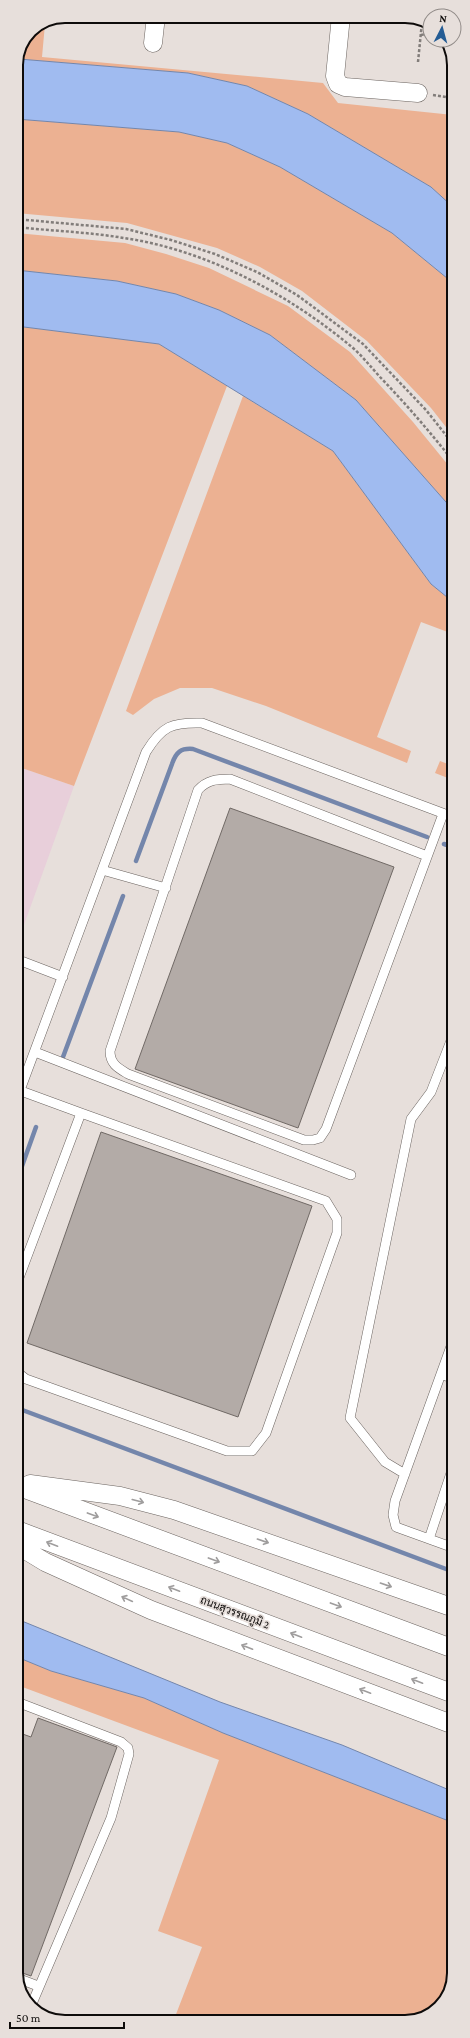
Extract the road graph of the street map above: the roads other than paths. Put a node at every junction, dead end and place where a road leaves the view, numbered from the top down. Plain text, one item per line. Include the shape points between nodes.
1 (155, 23) edge
2 (340, 23) edge
3 (153, 43) dead end
4 (418, 93) road end
5 (443, 814) junction
6 (447, 815) edge
7 (427, 856) junction
8 (102, 870) junction
9 (166, 888) junction
10 (23, 962) edge
11 (63, 977) junction
12 (447, 1051) edge
13 (35, 1052) junction
14 (23, 1082) edge
15 (23, 1091) edge
16 (81, 1113) junction
17 (351, 1175) dead end
18 (23, 1267) edge
19 (447, 1357) edge
20 (445, 1362) joint
21 (441, 1374) junction
22 (447, 1376) edge
23 (23, 1377) edge
24 (405, 1474) junction
25 (23, 1484) edge
26 (447, 1485) edge
27 (23, 1488) edge
28 (23, 1532) edge
29 (429, 1539) junction
30 (447, 1545) edge
31 (23, 1549) edge
32 (447, 1606) edge
33 (447, 1646) edge
34 (447, 1691) edge
35 (23, 1704) edge
36 (447, 1722) edge
37 (24, 1981) edge
38 (38, 1986) junction
39 (33, 2000) edge

1 - 3 street
2 - 4 street via 335,76 338,84 345,87
5 - 6 lane
5 - 7 lane
5 - 8 lane via 202,723 183,722 166,728 154,738 146,752
7 - 9 lane via 230,779 217,779 205,783 198,790
7 - 9 lane via 326,1129 320,1138 313,1140 304,1140 128,1074 116,1067 110,1059 110,1051
8 - 9 lane
8 - 11 lane
10 - 11 lane
11 - 13 lane
12 - 24 lane via 431,1092 411,1119 350,1418 385,1462
13 - 14 lane
13 - 17 lane
15 - 16 lane
16 - 18 lane
16 - 23 lane via 326,1201 337,1219 337,1233 266,1433 252,1450 227,1451
19 - 20 lane
20 - 21 lane
21 - 22 lane
21 - 24 lane
24 - 29 lane via 395,1500 393,1515 396,1527
25 -> 32 street via 120,1496 168,1508
26 - 29 lane
27 -> 33 street
34 -> 28 street, ถนนสุวรรณภูมิ 2
29 - 30 lane
36 -> 31 street via 151,1610 45,1562
35 - 38 lane via 121,1742 128,1748 111,1818
37 - 38 lane
38 - 39 lane

